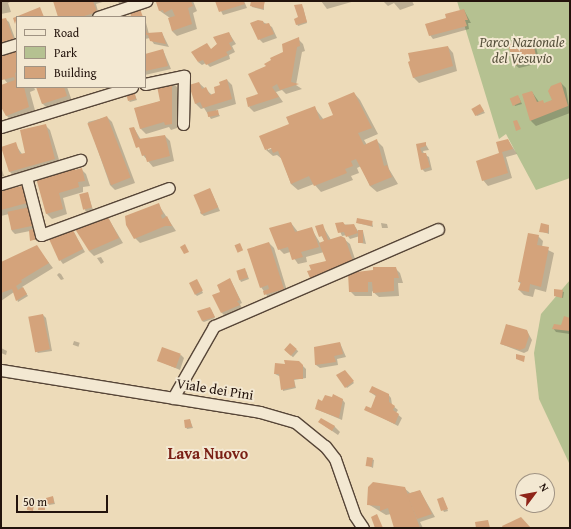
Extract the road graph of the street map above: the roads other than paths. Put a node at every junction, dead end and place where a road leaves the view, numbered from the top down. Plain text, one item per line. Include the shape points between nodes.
1 (146, 1) edge
2 (101, 16) edge
3 (16, 44) edge
4 (1, 49) edge
5 (146, 84) edge
6 (129, 88) edge
7 (183, 124) dead end
8 (1, 127) edge
9 (80, 160) dead end
10 (26, 177) junction
11 (1, 184) edge
12 (169, 188) dead end
13 (438, 229) dead end
14 (1, 370) edge
15 (173, 398) junction
16 (363, 528) edge

1 - 2 street
3 - 4 street
5 - 7 street via 184,76
6 - 8 street
9 - 10 street
10 - 11 street
10 - 12 street via 41,235
13 - 15 street via 214,326
14 - 15 street, Viale dei Pini
15 - 16 street, Viale dei Pini via 260,412 295,422 312,434 335,459 355,516

